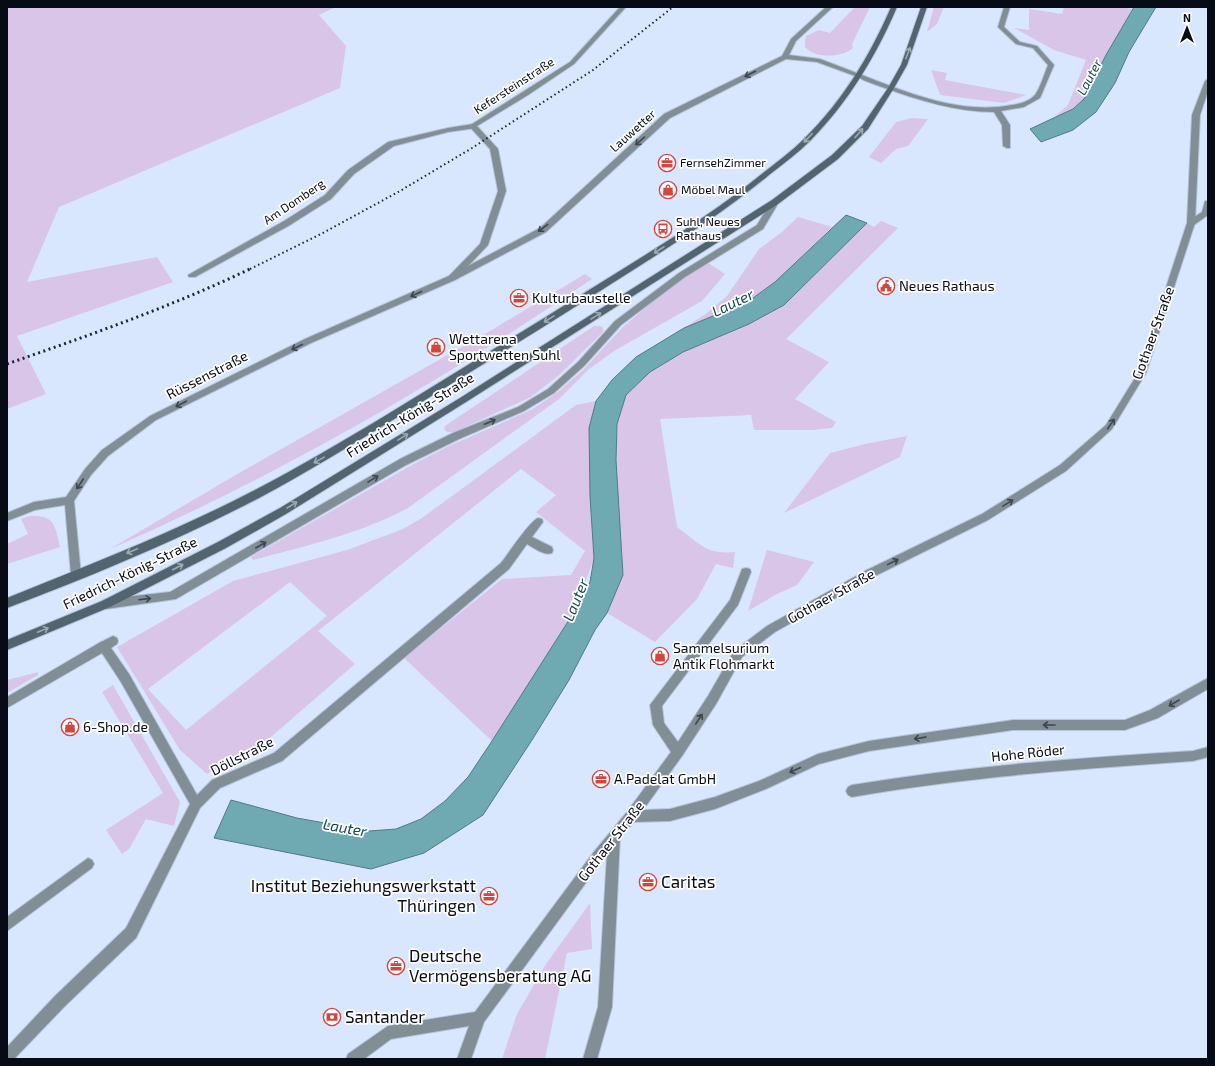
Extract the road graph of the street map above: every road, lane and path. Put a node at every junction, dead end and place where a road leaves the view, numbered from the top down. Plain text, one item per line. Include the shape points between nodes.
1 (623, 7) edge
2 (830, 7) edge
3 (894, 7) edge
4 (924, 7) edge
5 (1007, 7) edge
6 (785, 57) junction
7 (860, 76) junction
8 (1208, 80) edge
9 (891, 88) junction
10 (998, 110) junction
11 (473, 126) junction
12 (1007, 146) dead end
13 (775, 202) junction
14 (1208, 203) edge
15 (1191, 224) junction
16 (192, 275) dead end
17 (452, 278) junction
18 (69, 500) junction
19 (7, 517) edge
20 (538, 522) dead end
21 (526, 538) junction
22 (548, 550) dead end
23 (746, 572) dead end
24 (76, 575) junction
25 (7, 603) edge
26 (106, 604) junction
27 (7, 645) edge
28 (1208, 683) edge
29 (7, 703) edge
30 (678, 752) junction
31 (1208, 752) edge
32 (852, 791) dead end
33 (196, 804) junction
34 (631, 816) junction
35 (614, 835) junction
36 (88, 864) dead end
37 (7, 925) edge
38 (479, 1018) junction
39 (7, 1057) edge
40 (353, 1059) edge
41 (464, 1059) edge
42 (590, 1059) edge

1 - 11 street, Kefersteinstraße via 572,63
2 - 6 street via 793,40
3 - 7 main road, Friedrich-König-Straße via 882,38
9 -> 4 main road, Friedrich-König-Straße via 904,65
5 - 10 street via 1001,27 1018,43 1035,47 1051,65 1038,97 1020,106
6 - 7 street via 818,60
6 -> 17 street, Lauwetter via 667,116 543,230
7 - 9 street
7 -> 24 main road, Friedrich-König-Straße via 807,140 746,192 654,253 526,334 258,494
8 - 15 street, Gothaer Straße via 1196,114
9 - 10 street via 931,101
13 -> 9 main road, Friedrich-König-Straße via 835,157 856,137
10 - 12 street via 1006,125
11 - 16 street, Am Domberg via 391,144 351,172 328,197
11 - 17 street, Kefersteinstraße via 494,149 502,191 484,245
26 -> 13 main road, Friedrich-König-Straße via 283,511 470,396
26 -> 13 street via 172,596 403,462 456,436 521,409 551,391 581,364 618,323 682,275 760,227
14 - 15 street via 1206,213
30 -> 15 street, Gothaer Straße via 738,654 771,629 869,574 985,517 1063,468 1109,427 1142,373
17 -> 18 street, Rüssenstraße via 308,341 153,418 105,453
18 - 19 street via 34,506
18 - 24 street
20 - 21 street, Döllstraße
21 - 22 street
21 - 33 street, Döllstraße via 505,566 278,757 216,784
23 - 30 street via 734,602 656,705 659,725
24 - 25 main road, Friedrich-König-Straße
27 -> 26 main road, Friedrich-König-Straße
28 -> 34 street via 1154,714 1125,725 1013,725 868,746 818,760 715,803 670,815
29 - 33 street via 108,643
30 - 34 street, Gothaer Straße
31 - 32 street, Hohe Röder via 1193,756 1063,764 897,783
33 - 39 street, Döllstraße via 131,933 60,1001
34 - 35 street, Gothaer Straße
35 - 38 street, Gothaer Straße
35 - 42 street via 606,1006
36 - 37 street
38 - 40 street via 388,1033
38 - 41 street, Gothaer Straße

